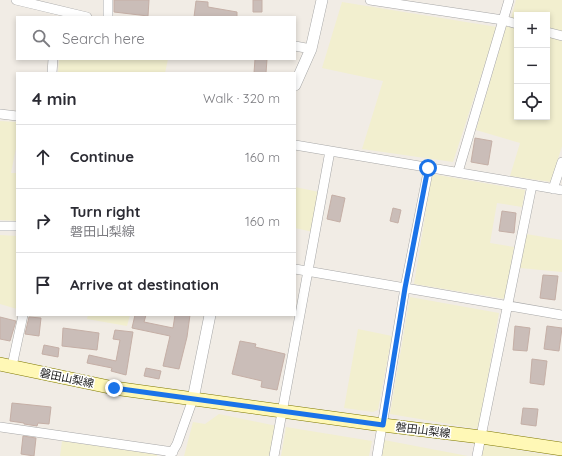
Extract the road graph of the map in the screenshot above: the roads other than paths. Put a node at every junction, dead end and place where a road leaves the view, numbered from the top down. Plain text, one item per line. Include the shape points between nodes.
1 (16, 0) edge
2 (108, 0) edge
3 (322, 0) edge
4 (370, 0) edge
5 (509, 0) edge
6 (30, 1) edge
7 (58, 14) edge
8 (77, 16) edge
9 (108, 16) edge
10 (503, 20) junction
11 (514, 23) edge
12 (550, 33) edge
13 (562, 36) edge
14 (296, 46) edge
15 (311, 49) junction
16 (54, 60) edge
17 (52, 72) edge
18 (296, 83) edge
19 (0, 114) edge
20 (16, 116) edge
21 (296, 145) edge
22 (330, 151) junction
23 (562, 162) edge
24 (428, 168) junction
25 (458, 172) junction
26 (532, 185) junction
27 (558, 190) edge
28 (0, 226) edge
29 (16, 226) edge
30 (296, 269) edge
31 (308, 271) junction
32 (405, 288) junction
33 (507, 306) junction
34 (562, 315) edge
35 (23, 316) edge
36 (210, 316) edge
37 (6, 365) edge
38 (193, 399) junction
39 (282, 411) junction
40 (383, 425) junction
41 (0, 427) edge
42 (481, 437) junction
43 (562, 449) edge
44 (172, 454) edge
45 (274, 456) edge
46 (377, 456) edge
47 (477, 456) edge

1 - 6 street
2 - 9 street
3 - 15 street
4 - 10 street
5 - 10 street
6 - 7 street
7 - 8 street
10 - 11 street
10 - 25 street
12 - 13 street
14 - 15 street
15 - 18 street
16 - 17 street
19 - 20 street
21 - 22 street
22 - 24 street
22 - 31 street
23 - 27 street
24 - 25 street
24 - 32 street
25 - 26 street
26 - 27 street
26 - 33 street
28 - 29 street
30 - 31 street
31 - 32 street
31 - 39 street
32 - 33 street
32 - 40 street
33 - 34 street
33 - 42 street
35 - 37 street
36 - 38 street
37 - 38 main road, 磐田山梨線 via 114,388
38 - 39 main road, 磐田山梨線
38 - 44 street via 178,444
39 - 40 main road, 磐田山梨線
39 - 45 street
40 - 42 main road, 磐田山梨線
40 - 46 street
41 - 44 street
42 - 43 main road, 磐田山梨線
42 - 47 street

